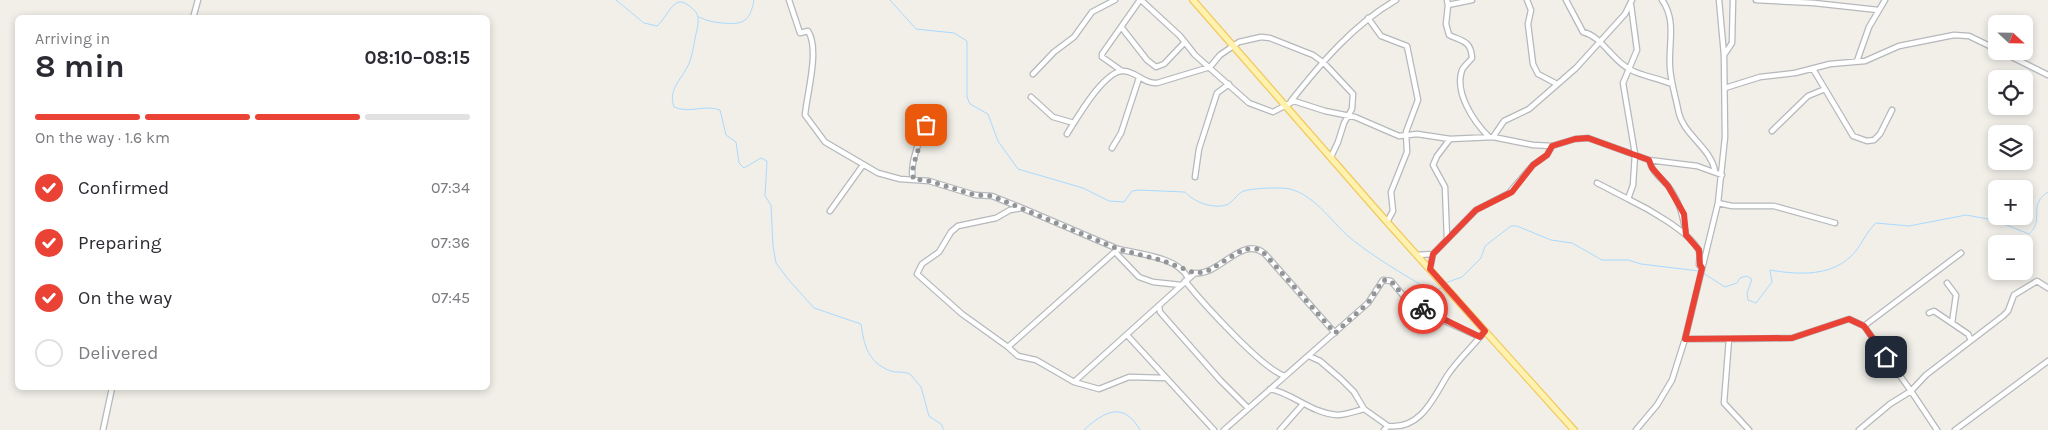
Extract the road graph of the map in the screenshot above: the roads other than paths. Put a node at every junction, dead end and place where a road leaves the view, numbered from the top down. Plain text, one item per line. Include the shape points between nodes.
1 (198, 0) edge
2 (789, 0) edge
3 (1115, 0) edge
4 (1141, 0) edge
5 (1193, 0) edge
6 (1396, 0) edge
7 (1472, 0) edge
8 (1527, 0) edge
9 (1566, 0) edge
10 (1662, 0) edge
11 (1718, 0) edge
12 (1733, 0) edge
13 (1756, 0) edge
14 (1884, 0) edge
15 (1447, 3) edge
16 (1631, 3) edge
17 (1878, 10) junction
18 (194, 15) edge
19 (1368, 18) junction
20 (1122, 28) junction
21 (1185, 42) junction
22 (1601, 42) junction
23 (1988, 45) edge
24 (1232, 46) junction
25 (1724, 55) junction
26 (2018, 60) edge
27 (1857, 61) junction
28 (1324, 63) junction
29 (1210, 67) junction
30 (1813, 69) junction
31 (1629, 70) junction
32 (1122, 71) junction
33 (1033, 74) dead end
34 (2048, 75) edge
35 (1139, 78) junction
36 (1229, 84) junction
37 (1557, 84) junction
38 (1672, 84) junction
39 (1725, 88) junction
40 (1825, 89) junction
41 (1031, 97) dead end
42 (1291, 101) junction
43 (1285, 106) junction
44 (932, 108) dead end
45 (1892, 110) dead end
46 (1347, 115) junction
47 (1074, 123) junction
48 (1772, 131) dead end
49 (1067, 134) dead end
50 (1405, 136) junction
51 (1491, 137) junction
52 (1450, 139) junction
53 (1552, 146) junction
54 (1112, 148) dead end
55 (1635, 154) junction
56 (1331, 157) junction
57 (1649, 160) junction
58 (863, 165) junction
59 (1715, 171) junction
60 (1722, 174) junction
61 (1195, 176) dead end
62 (913, 179) junction
63 (1597, 183) dead end
64 (1628, 199) junction
65 (1718, 203) junction
66 (1022, 208) junction
67 (830, 211) dead end
68 (1387, 222) junction
69 (1835, 224) dead end
70 (1686, 235) junction
71 (1446, 241) junction
72 (1117, 251) junction
73 (1961, 252) dead end
74 (1433, 254) junction
75 (1417, 255) junction
76 (1182, 268) junction
77 (1430, 269) junction
78 (1701, 271) junction
79 (1195, 273) junction
80 (1185, 282) junction
81 (1947, 283) dead end
82 (2048, 288) edge
83 (1159, 306) junction
84 (1153, 312) junction
85 (1160, 312) junction
86 (1929, 313) dead end
87 (1952, 323) junction
88 (1864, 326) junction
89 (1485, 331) junction
90 (1335, 333) junction
91 (1127, 335) junction
92 (1480, 337) junction
93 (1685, 339) junction
94 (1729, 339) junction
95 (1971, 340) junction
96 (1008, 347) junction
97 (1318, 349) junction
98 (1309, 356) junction
99 (2048, 360) edge
100 (1320, 361) junction
101 (1275, 374) junction
102 (1285, 376) junction
103 (1166, 378) junction
104 (1074, 382) junction
105 (1277, 383) junction
106 (112, 390) edge
107 (1270, 390) junction
108 (1280, 391) junction
109 (1911, 391) junction
110 (1303, 404) junction
111 (1248, 408) junction
112 (1364, 409) junction
113 (1388, 426) junction
114 (103, 430) edge
115 (1214, 430) edge
116 (1224, 430) edge
117 (1280, 430) edge
118 (1384, 430) edge
119 (1574, 430) edge
120 (1636, 430) edge
121 (1749, 430) edge
122 (1859, 430) edge
123 (1937, 430) edge
124 (1955, 430) edge

1 - 18 street
2 - 58 street via 800,33 808,31 812,36 806,117 825,142
3 - 33 street via 1092,12 1074,37
4 - 20 street
4 - 21 street
5 - 24 main road
6 - 19 street
7 - 15 street
8 - 37 street via 1531,10 1528,24 1533,64 1538,74
9 - 22 street via 1583,32 1592,34
10 - 38 street via 1672,24 1669,57
11 - 25 street
12 - 25 street via 1732,43
13 - 17 street
14 - 17 street
15 - 51 street via 1449,35 1462,38 1472,53 1472,58 1462,70 1468,110 1474,122
16 - 22 street
16 - 31 street via 1637,50
17 - 27 street
19 - 28 street
19 - 50 street via 1381,36 1404,44 1408,49 1418,100
20 - 21 street via 1156,67 1164,64
20 - 32 street via 1101,56
21 - 29 street
22 - 31 street
22 - 37 street
23 - 27 street via 1970,36 1957,35 1899,46 1868,60
24 - 28 street via 1249,38 1270,38 1307,51
24 - 29 street
24 - 43 main road
25 - 39 street
26 - 34 street
27 - 30 street
28 - 42 street
28 - 46 street via 1353,94 1354,104
29 - 35 street via 1157,83
29 - 36 street
30 - 39 street
30 - 40 street
31 - 38 street
31 - 55 street via 1624,83
32 - 35 street
32 - 47 street via 1110,76
35 - 54 street via 1121,133
36 - 43 street via 1249,103 1263,110 1274,112
36 - 61 street via 1217,93 1199,149
37 - 51 street via 1529,109 1504,121
38 - 59 street via 1685,127 1709,154
39 - 60 street
40 - 45 street via 1850,134 1860,139 1867,141 1878,137
40 - 48 street via 1808,96
41 - 47 street via 1053,117
42 - 43 street
42 - 46 street
43 - 56 main road
44 - 62 street via 917,149
46 - 50 street
46 - 56 street
47 - 49 street
50 - 52 street via 1417,134
50 - 68 street via 1407,152 1392,192 1394,211
51 - 52 street
51 - 53 street
52 - 71 street via 1433,165 1445,188
53 - 55 street via 1588,138
53 - 71 street via 1512,192 1478,208
55 - 57 street
55 - 64 street via 1633,185
56 - 68 main road
57 - 59 street
57 - 70 street via 1684,214
58 - 62 street via 893,178
58 - 67 street
59 - 60 street
60 - 65 street
62 - 66 street via 975,195 992,196
63 - 64 street
64 - 70 street via 1652,210
65 - 69 street via 1774,206
65 - 78 street
66 - 72 street
66 - 96 street via 996,218 958,226 939,252 916,271 927,285 962,314
68 - 75 main road
70 - 78 street via 1699,250
71 - 74 street
72 - 76 street
72 - 80 street via 1140,277 1153,282
72 - 96 street
73 - 88 street
74 - 75 street
74 - 77 street
75 - 77 main road
76 - 79 street
76 - 80 street
77 - 89 main road
78 - 93 street
79 - 80 street
79 - 90 street via 1206,272 1244,249 1258,249
80 - 83 street
80 - 101 street
81 - 87 street via 1956,295
82 - 95 street via 2038,282 2016,294 2006,312
83 - 84 street
83 - 85 street
84 - 85 street
84 - 91 street
85 - 111 street
86 - 87 street via 1934,312
87 - 95 street
88 - 94 street via 1849,319 1792,338
88 - 109 street
89 - 92 street
89 - 119 main road
90 - 92 street via 1368,303 1381,282 1388,280 1407,300
90 - 97 street
91 - 103 street
91 - 104 street
92 - 113 street via 1447,375 1424,416 1407,428
93 - 94 street
93 - 120 street via 1672,380
94 - 121 street via 1724,403
95 - 109 street
96 - 104 street via 1018,356 1036,360
97 - 98 street
97 - 100 street
98 - 100 street
98 - 102 street
99 - 124 street
100 - 112 street via 1354,392
101 - 102 street
101 - 105 street
102 - 105 street
103 - 104 street via 1129,377 1100,389
103 - 115 street
105 - 107 street
105 - 108 street
106 - 114 street
107 - 108 street
107 - 111 street
108 - 110 street
109 - 122 street
109 - 123 street
110 - 112 street via 1338,415
110 - 117 street
111 - 116 street
112 - 113 street
113 - 118 street

